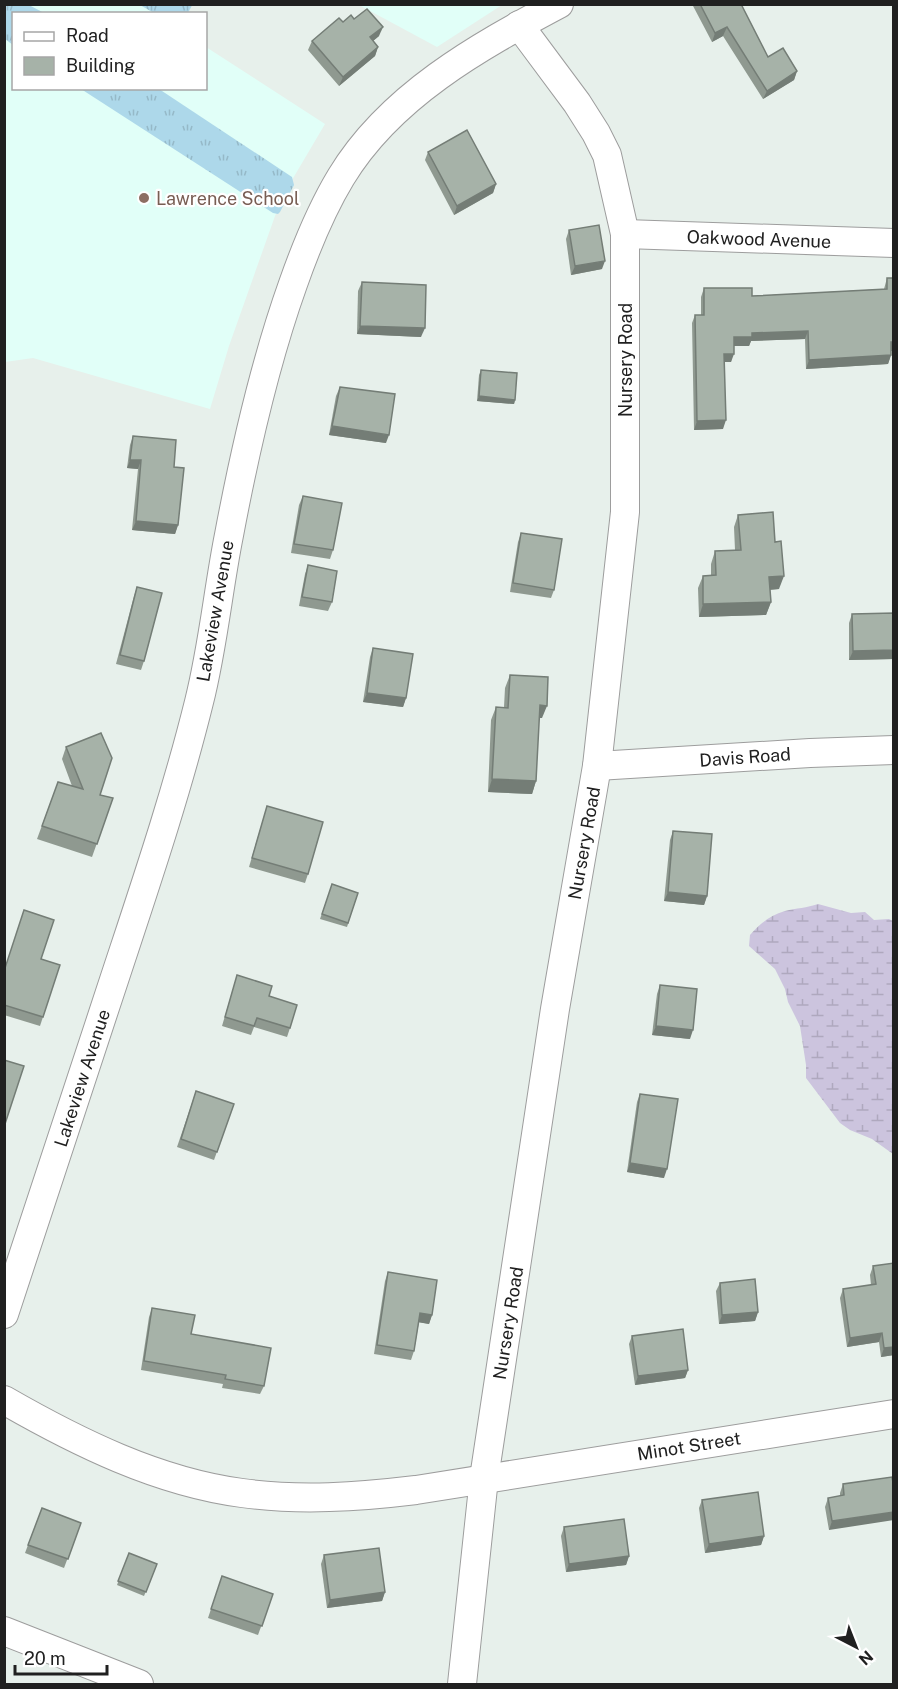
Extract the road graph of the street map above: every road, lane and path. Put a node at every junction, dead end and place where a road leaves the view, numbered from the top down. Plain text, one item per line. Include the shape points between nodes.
1 (559, 4) edge
2 (519, 26) junction
3 (625, 234) junction
4 (894, 243) edge
5 (894, 750) edge
6 (597, 766) junction
7 (4, 1314) edge
8 (4, 1400) edge
9 (894, 1414) edge
10 (484, 1478) junction
11 (4, 1631) edge
12 (139, 1684) edge
13 (462, 1684) edge

1 - 2 street, Lakeview Avenue
2 - 3 street, Nursery Road via 596,133 606,155
2 - 7 street, Lakeview Avenue via 441,74 364,144 320,217 301,262 249,441 200,698 164,831
3 - 4 street, Oakwood Avenue
3 - 6 street, Nursery Road via 625,512
5 - 6 street, Davis Road
6 - 10 street, Nursery Road via 555,1009
8 - 10 street, Minot Street via 137,1466 240,1493 337,1497 416,1490
9 - 10 street, Minot Street
10 - 13 street, Nursery Road
11 - 12 street

